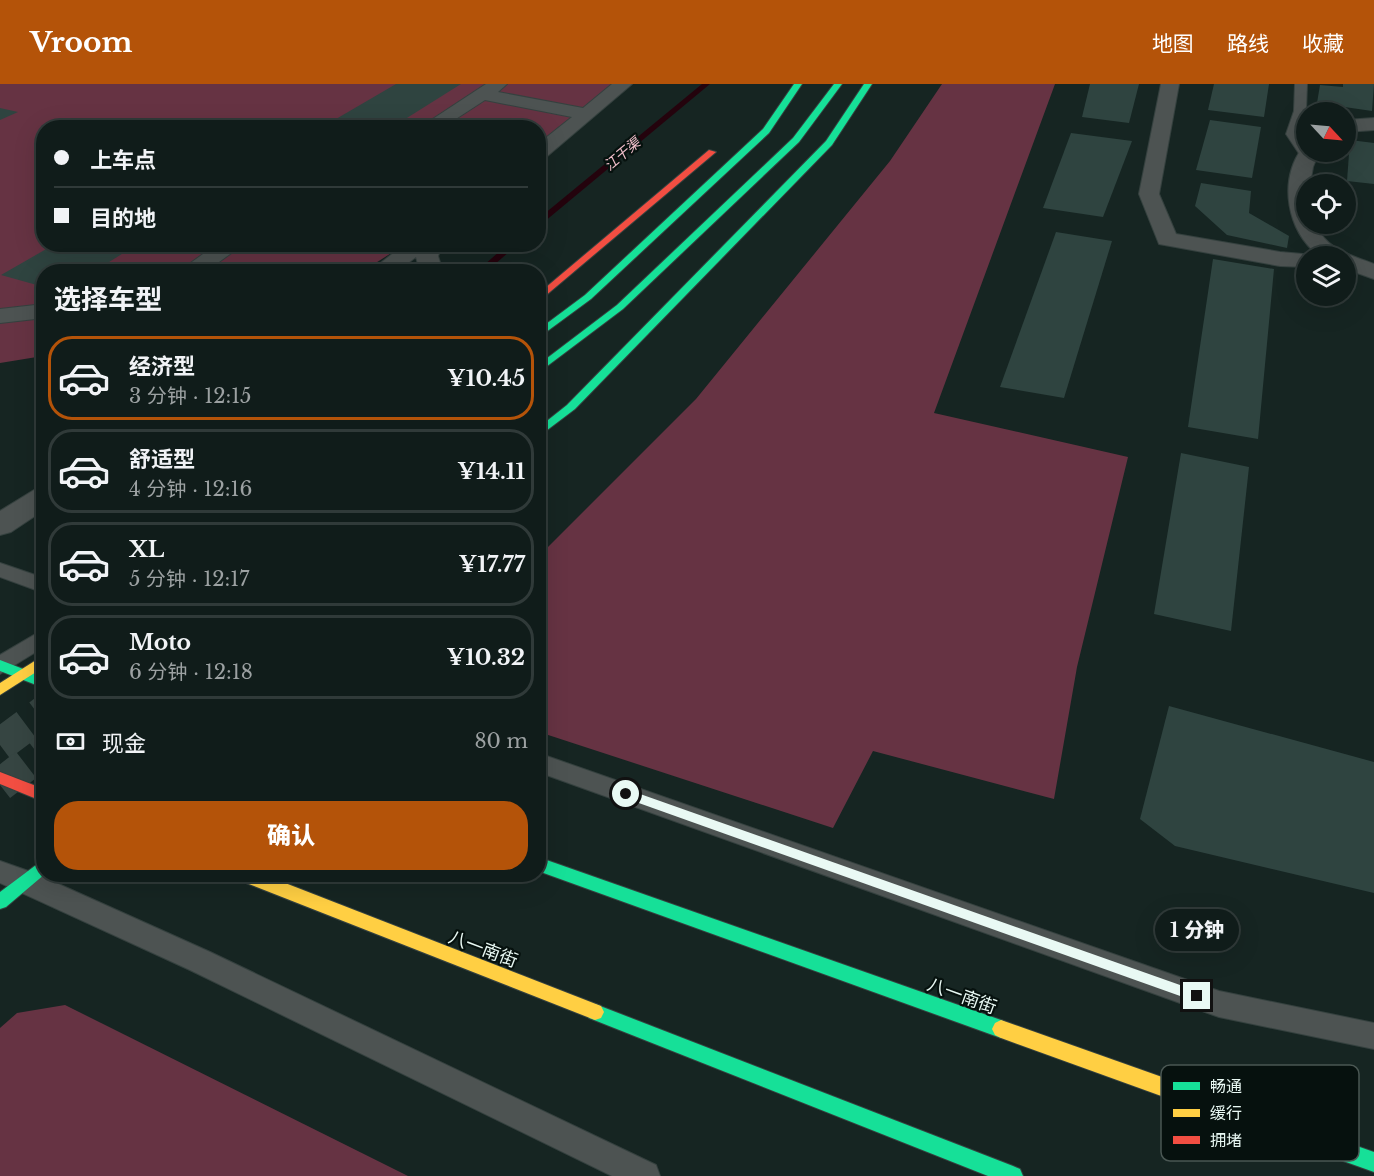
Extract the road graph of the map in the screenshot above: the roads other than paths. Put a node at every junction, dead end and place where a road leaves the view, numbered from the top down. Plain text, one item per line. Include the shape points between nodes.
1 (623, 84) edge
2 (798, 84) edge
3 (838, 84) edge
4 (868, 84) edge
5 (1170, 84) edge
6 (1301, 84) edge
7 (490, 89) edge
8 (1300, 102) edge
9 (587, 114) junction
10 (441, 120) edge
11 (1296, 122) edge
12 (1374, 124) edge
13 (1356, 125) edge
14 (1296, 139) edge
15 (723, 143) dead end
16 (546, 147) edge
17 (1304, 162) edge
18 (1320, 246) edge
19 (220, 252) edge
20 (409, 252) edge
21 (1296, 260) edge
22 (202, 264) edge
23 (391, 264) edge
24 (1356, 266) edge
25 (1374, 272) edge
26 (546, 291) edge
27 (36, 312) edge
28 (0, 316) edge
29 (546, 329) edge
30 (546, 364) edge
31 (546, 427) edge
32 (36, 501) edge
33 (0, 525) edge
34 (0, 570) edge
35 (36, 583) edge
36 (36, 641) edge
37 (36, 665) edge
38 (0, 666) edge
39 (22, 675) junction
40 (36, 680) edge
41 (0, 690) edge
42 (546, 765) edge
43 (0, 778) edge
44 (36, 793) edge
45 (546, 867) edge
46 (23, 873) edge
47 (41, 882) edge
48 (262, 882) edge
49 (0, 902) edge
50 (1374, 1036) edge
51 (1161, 1086) edge
52 (1359, 1157) edge
53 (1374, 1162) edge
54 (645, 1176) edge
55 (1013, 1176) edge

1 - 9 street
2 - 29 main road via 766,130 588,297
3 - 30 main road via 796,140 620,307
4 - 31 main road via 829,143
5 - 21 street via 1149,194 1167,239
6 - 8 lane
7 - 9 street
7 - 10 street
9 - 16 street
11 - 14 lane via 1292,134
12 - 13 street
15 - 26 main road
17 - 18 street via 1298,211 1309,236
19 - 22 street
20 - 23 street
24 - 25 street
27 - 28 street
32 - 33 street
34 - 35 lane
36 - 38 lane
37 - 39 main road
38 - 39 main road
39 - 40 main road
39 - 41 main road
42 - 50 lane via 1219,1004
43 - 44 main road
45 - 51 main road, 八一南街
46 - 49 main road
47 - 54 lane
48 - 55 main road, 八一南街
52 - 53 main road, 八一南街

